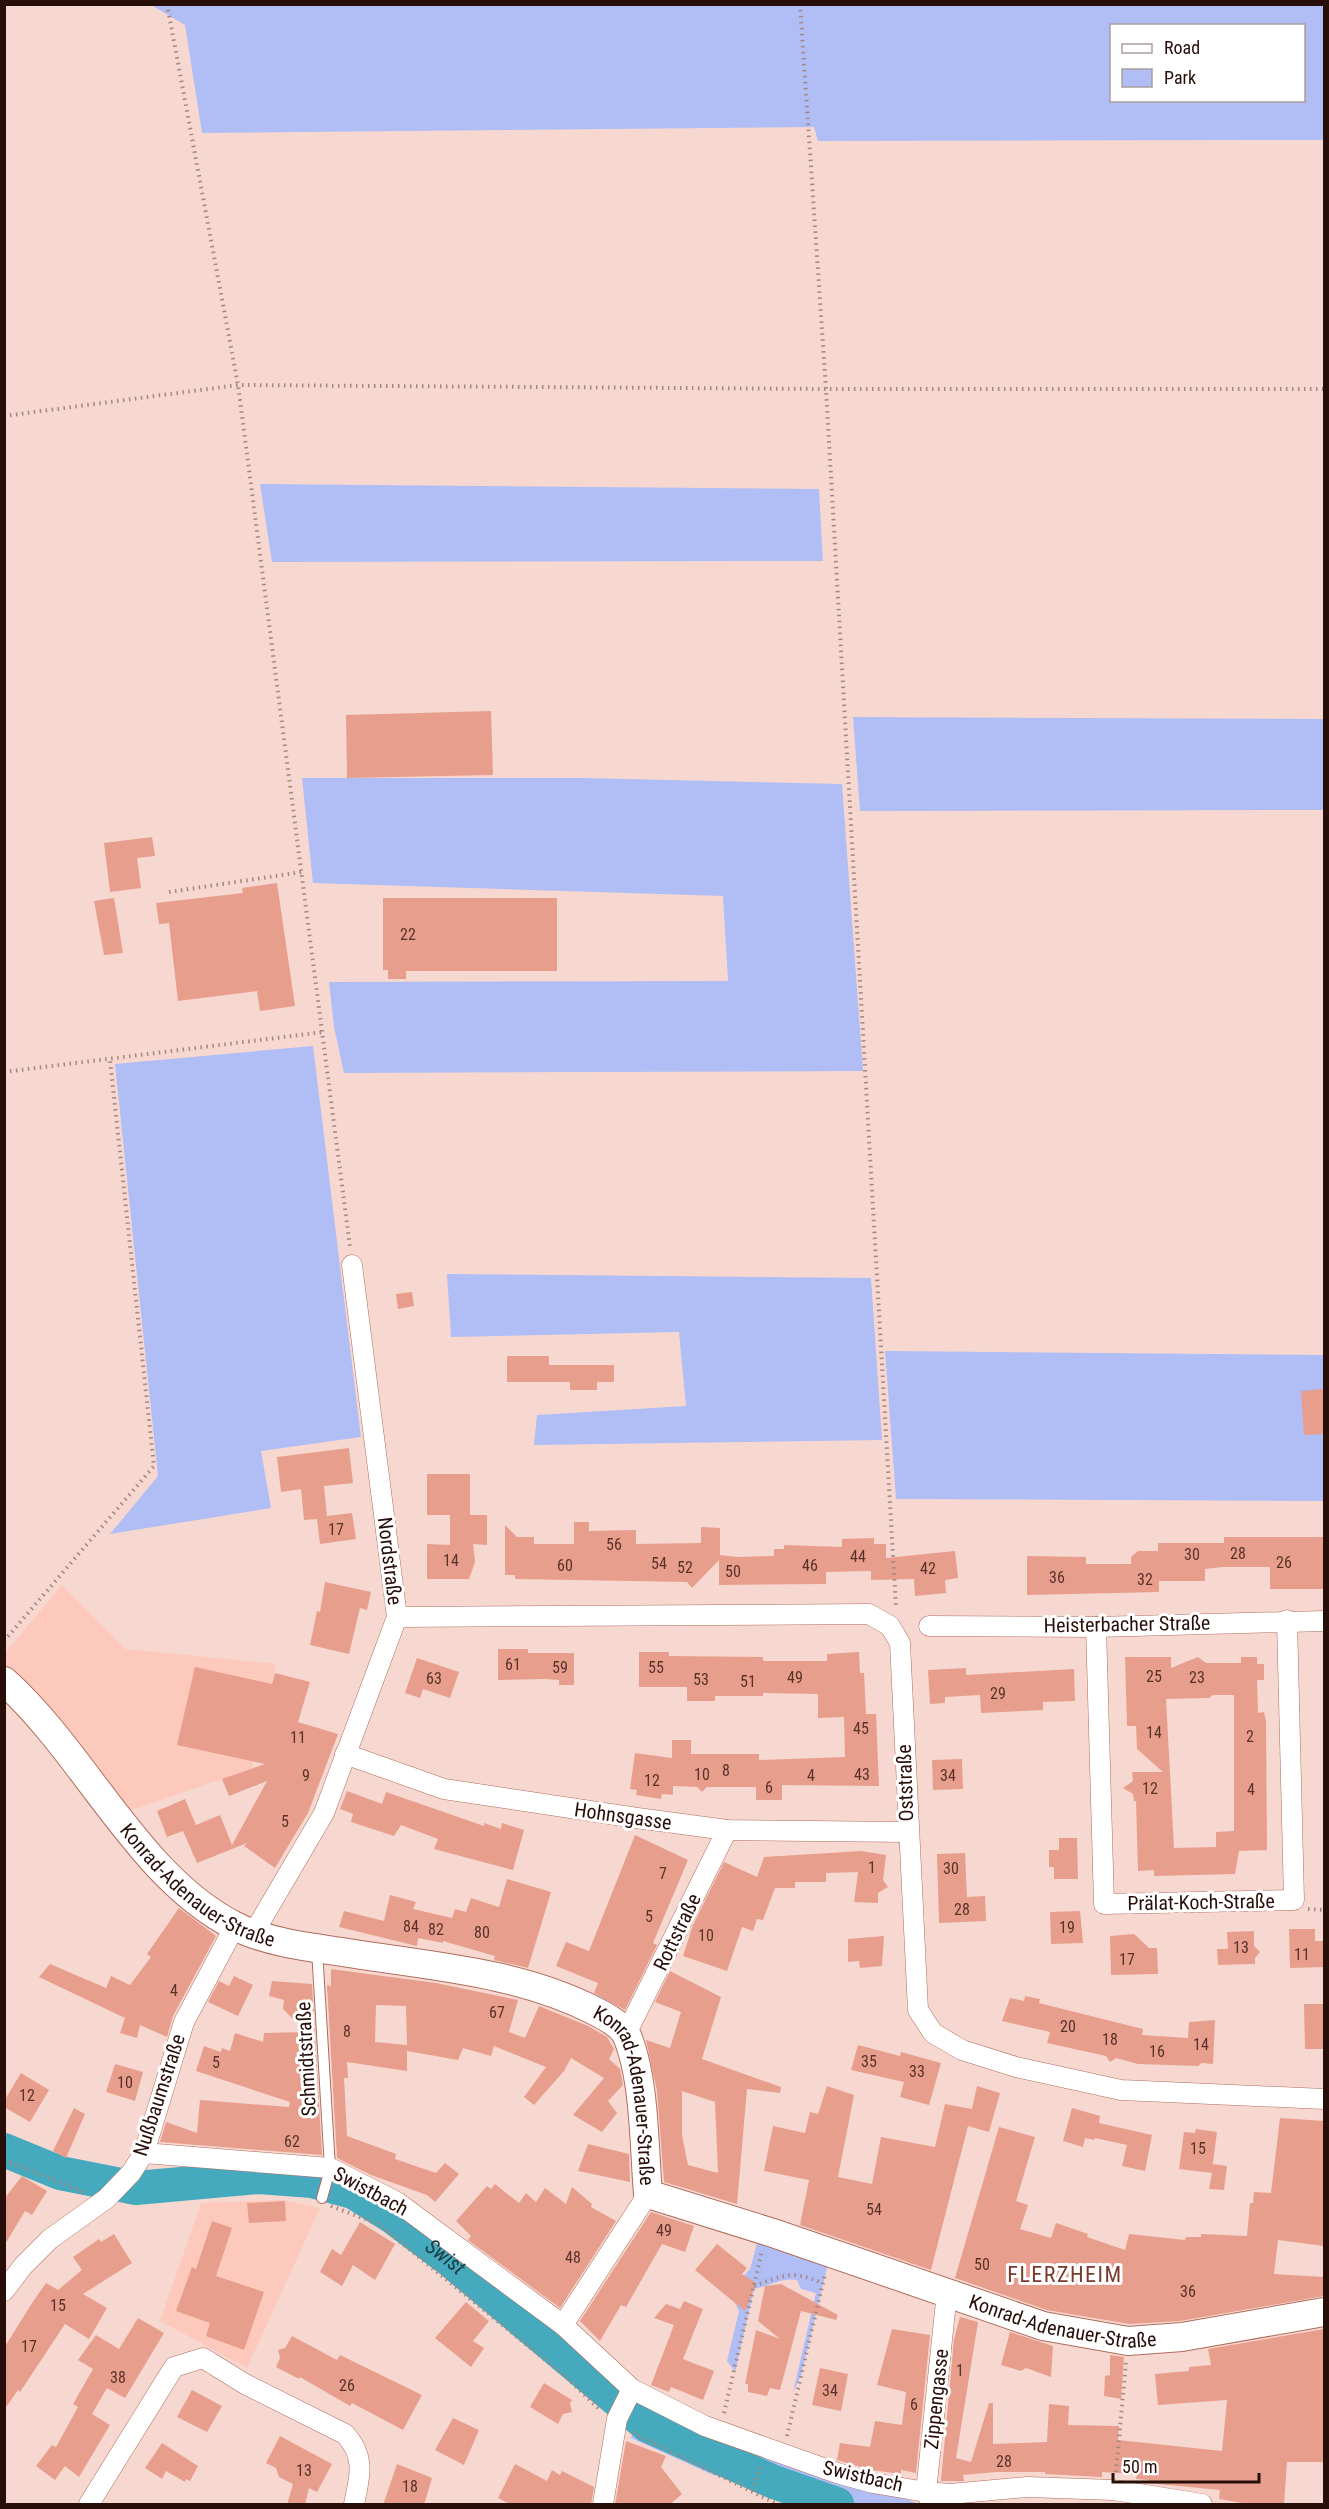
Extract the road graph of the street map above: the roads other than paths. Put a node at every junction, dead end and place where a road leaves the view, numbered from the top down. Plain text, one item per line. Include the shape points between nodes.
1 (352, 1265) road end
2 (397, 1617) junction
3 (1287, 1620) junction
4 (1324, 1621) edge
5 (929, 1626) dead end
6 (1096, 1627) junction
7 (4, 1681) edge
8 (345, 1754) junction
9 (727, 1830) junction
10 (907, 1832) junction
11 (244, 1930) junction
12 (317, 1948) junction
13 (626, 2034) junction
14 (1324, 2098) edge
15 (144, 2153) junction
16 (329, 2170) junction
17 (648, 2194) junction
18 (323, 2201) road end
19 (4, 2290) edge
20 (947, 2292) junction
21 (1324, 2312) edge
22 (563, 2325) junction
23 (630, 2391) junction
24 (929, 2498) edge
25 (89, 2505) edge
26 (354, 2505) edge
27 (603, 2505) edge
28 (1202, 2505) edge

1 - 2 street, Nordstraße
2 - 8 street, Nordstraße
2 - 10 street, Oststraße via 869,1614 890,1626 900,1643
3 - 4 street, Heisterbacher Straße
3 - 6 street, Heisterbacher Straße
3 - 6 street, Prälat-Koch-Straße via 1294,1900 1104,1904
5 - 6 street, Heisterbacher Straße
7 - 11 main road, Konrad-Adenauer-Straße via 55,1733 144,1849 175,1882 205,1908
8 - 9 street, Hohnsgasse via 444,1789
8 - 11 street, Nordstraße via 324,1813
9 - 10 street, Hohnsgasse
9 - 13 street, Rottstraße
10 - 14 street, Oststraße via 918,2010 933,2032 962,2049 1016,2067 1121,2090
11 - 12 main road, Konrad-Adenauer-Straße
11 - 15 street, Nußbaumstraße via 184,2022
12 - 13 main road, Konrad-Adenauer-Straße via 520,1981 563,1995 609,2018
12 - 16 lane, Schmidtstraße
13 - 17 main road, Konrad-Adenauer-Straße via 639,2088
15 - 16 street, Swistbach
15 - 19 street, Nußbaumstraße via 131,2173 102,2202 51,2239
16 - 18 lane, Schmidtstraße
16 - 22 street, Swistbach via 397,2202
17 - 20 main road, Konrad-Adenauer-Straße
17 - 22 street
20 - 21 main road, Konrad-Adenauer-Straße via 1043,2326 1128,2341 1182,2337
20 - 24 street, Zippengasse
22 - 23 street, Swistbach
23 - 24 street, Swistbach via 719,2432
23 - 27 street via 617,2422
24 - 28 street, Swistbach via 1027,2487 1114,2490
25 - 26 street via 174,2367 203,2358 245,2384 345,2434 355,2445 361,2470

